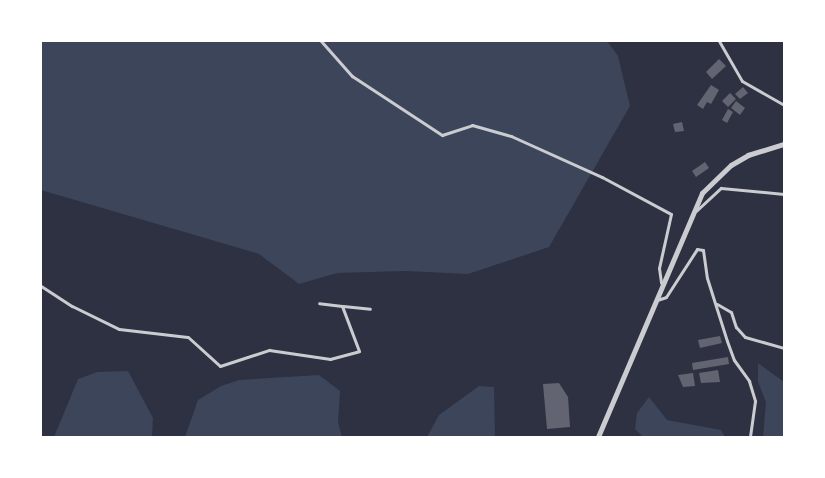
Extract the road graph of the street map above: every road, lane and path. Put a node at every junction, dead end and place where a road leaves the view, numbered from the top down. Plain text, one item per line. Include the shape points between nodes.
1 (321, 41) edge
2 (719, 41) edge
3 (784, 105) edge
4 (784, 146) edge
5 (784, 194) edge
6 (692, 214) junction
7 (661, 283) junction
8 (41, 286) edge
9 (655, 300) junction
10 (319, 303) dead end
11 (716, 304) junction
12 (342, 306) junction
13 (370, 309) dead end
14 (784, 348) edge
15 (598, 437) edge
16 (750, 437) edge

1 - 7 street via 352,76 442,135 472,125 511,136 602,177 671,214 659,268
2 - 3 street via 742,81
4 - 6 street via 773,146 731,164 702,193
5 - 6 street via 721,188
6 - 7 street
7 - 9 street
8 - 12 street via 72,306 119,329 188,338 220,366 269,350 330,359 359,351
9 - 11 street via 666,297 697,249 702,250
9 - 15 street
10 - 12 street
11 - 14 street via 731,312 736,327 745,337
11 - 16 street via 732,354 749,381 755,401
12 - 13 street

